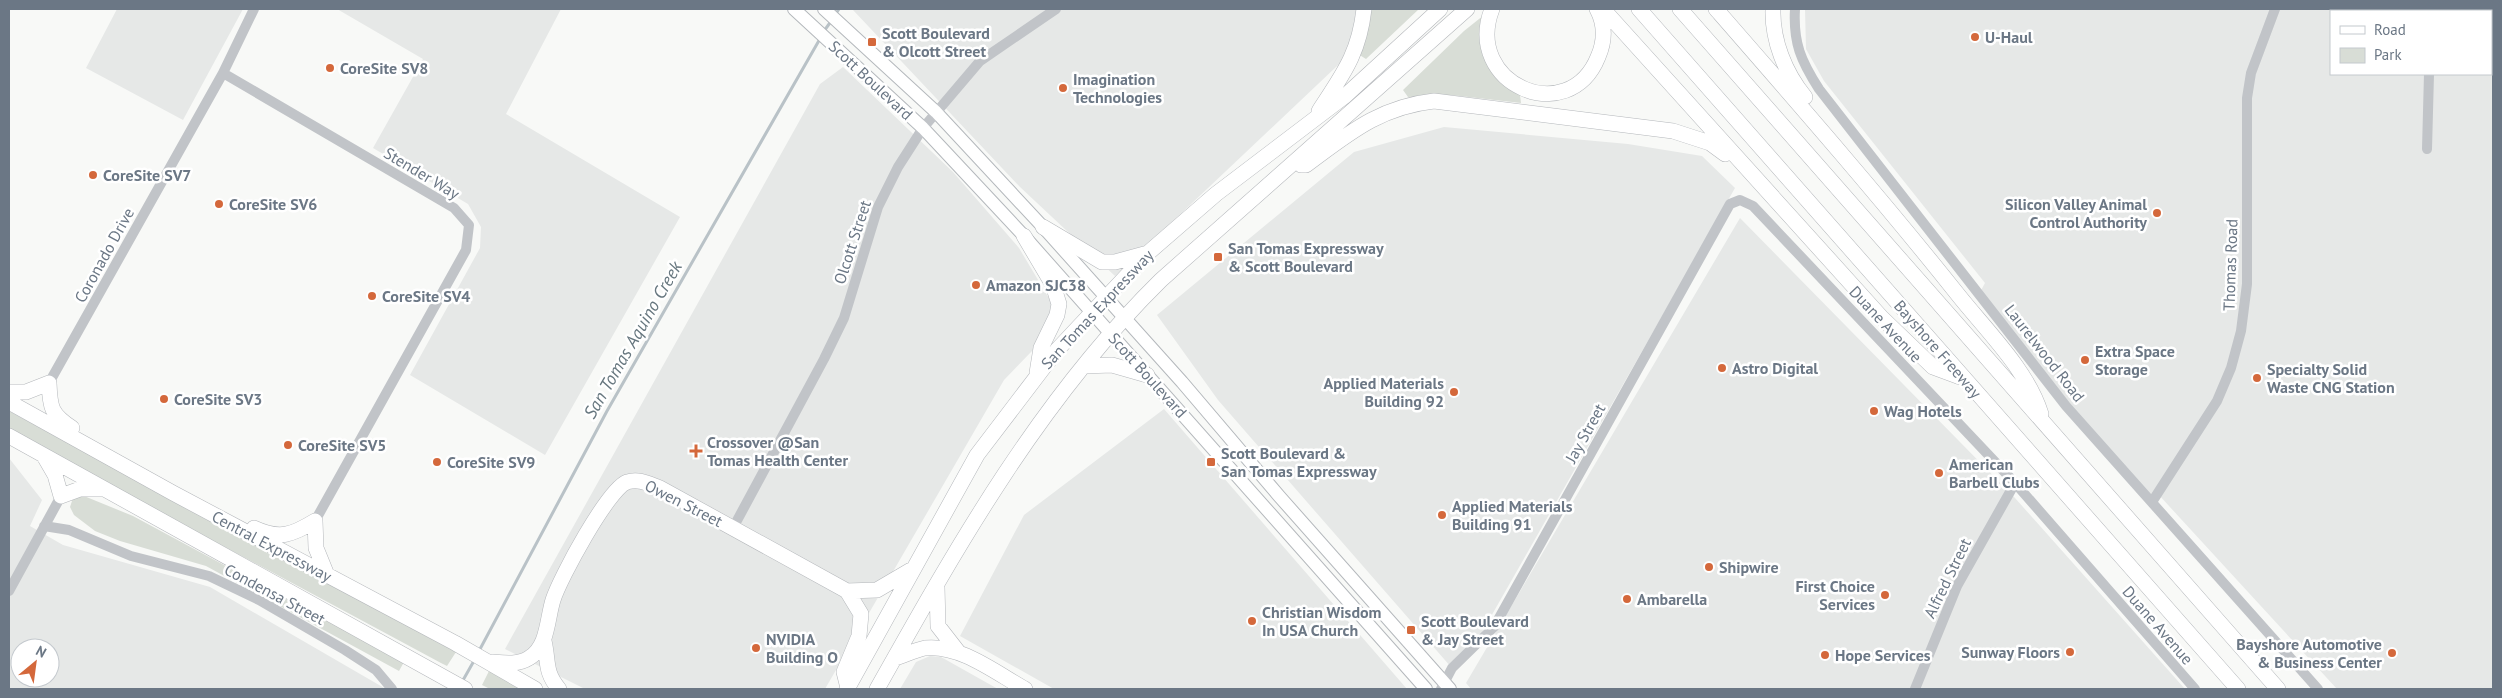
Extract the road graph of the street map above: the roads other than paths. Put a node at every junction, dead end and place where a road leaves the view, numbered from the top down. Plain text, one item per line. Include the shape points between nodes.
1 (254, 9) edge
2 (824, 9) edge
3 (1056, 9) edge
4 (1364, 9) edge
5 (1440, 9) edge
6 (1468, 9) edge
7 (1492, 9) edge
8 (1597, 9) edge
9 (1603, 9) edge
10 (1639, 9) edge
11 (1680, 9) edge
12 (1716, 9) edge
13 (1774, 9) edge
14 (1795, 9) edge
15 (2275, 9) edge
16 (796, 11) edge
17 (223, 72) junction
18 (2429, 75) edge
19 (936, 112) junction
20 (1310, 124) junction
21 (923, 128) junction
22 (2427, 149) dead end
23 (1290, 167) junction
24 (1757, 182) junction
25 (1877, 194) junction
26 (1753, 206) joint
27 (1044, 227) junction
28 (1024, 236) junction
29 (1148, 253) junction
30 (1106, 296) junction
31 (1091, 312) junction
32 (1124, 318) junction
33 (1111, 335) junction
34 (1084, 366) junction
35 (1037, 373) junction
36 (1147, 376) junction
37 (1962, 378) junction
38 (49, 383) junction
39 (9, 392) edge
40 (9, 402) edge
41 (2042, 420) junction
42 (9, 436) edge
43 (43, 455) junction
44 (2015, 482) junction
45 (104, 489) junction
46 (173, 493) junction
47 (61, 496) junction
48 (2152, 502) junction
49 (315, 521) junction
50 (44, 526) junction
51 (733, 528) junction
52 (913, 568) junction
53 (327, 575) junction
54 (937, 586) junction
55 (847, 590) junction
56 (9, 591) edge
57 (544, 641) junction
58 (959, 652) junction
59 (895, 658) junction
60 (490, 662) junction
61 (1445, 687) edge
62 (847, 688) edge
63 (392, 689) edge
64 (465, 689) edge
65 (535, 689) edge
66 (559, 689) edge
67 (877, 689) edge
68 (1025, 689) edge
69 (1426, 689) edge
70 (1915, 689) edge
71 (2195, 689) edge
72 (2238, 689) edge
73 (2278, 689) edge
74 (2318, 689) edge

1 - 17 street, Coronado Drive
2 - 19 main road, Scott Boulevard
3 - 19 street, Olcott Street via 980,61
4 - 20 highway via 1360,36 1352,58
5 - 20 highway, San Tomas Expressway via 1371,74
6 - 23 highway, San Tomas Expressway
7 - 8 highway via 1486,34 1497,69 1524,90 1544,94 1566,90 1580,82 1596,62 1603,42 1603,25
9 - 24 highway
10 - 37 highway, Bayshore Freeway
11 - 41 highway, Bayshore Freeway
12 - 25 highway
13 - 25 highway via 1773,21 1781,56 1795,85 1867,174
14 - 48 street, Laurelwood Road via 1794,34 1800,56 1819,89 2066,406
15 - 48 street, Thomas Road via 2251,73 2247,98 2247,284 2241,332 2231,368 2216,401
16 - 21 main road, Scott Boulevard
17 - 38 street, Coronado Drive
17 - 49 street, Stender Way via 454,208 469,225 466,250
18 - 22 street
19 - 21 street, Olcott Street
19 - 27 main road, Scott Boulevard
20 - 29 highway, San Tomas Expressway via 1216,194
21 - 28 main road, Scott Boulevard
21 - 51 street, Olcott Street via 878,207 844,318 826,356
23 - 24 highway via 1306,165 1353,130 1392,109 1434,102 1692,135 1730,157
23 - 32 highway, San Tomas Expressway via 1162,280
24 - 37 highway via 1882,318 1933,368
25 - 41 highway via 2035,394
26 - 44 street, Duane Avenue
26 - 61 street, Jay Street via 1740,200 1730,204 1498,618 1452,668
27 - 29 highway via 1102,262
27 - 30 main road, Scott Boulevard
28 - 31 main road, Scott Boulevard
28 - 35 highway via 1053,285 1059,304 1041,348
29 - 30 highway, San Tomas Expressway
30 - 31 highway, San Tomas Expressway
30 - 32 main road, Scott Boulevard
31 - 33 main road, Scott Boulevard
31 - 35 highway, San Tomas Expressway
32 - 33 highway, San Tomas Expressway
32 - 61 main road, Scott Boulevard
33 - 34 highway, San Tomas Expressway
33 - 36 main road, Scott Boulevard
34 - 36 highway via 1112,365
34 - 54 highway, San Tomas Expressway via 1031,433 996,485
35 - 52 highway, San Tomas Expressway via 977,456
36 - 69 main road, Scott Boulevard
37 - 72 highway, Bayshore Freeway
38 - 39 highway via 26,392
38 - 46 highway via 50,406 58,419
40 - 46 highway, Central Expressway
41 - 73 highway, Bayshore Freeway
42 - 43 highway, Central Expressway
43 - 45 highway, Central Expressway
43 - 47 highway via 55,475
44 - 70 street, Alfred Street via 1956,586
44 - 71 street, Duane Avenue
45 - 47 highway via 80,489
45 - 64 highway, Central Expressway
46 - 49 highway via 266,534 286,535
46 - 53 highway, Central Expressway
47 - 50 street
48 - 74 street, Laurelwood Road
49 - 53 highway via 316,548
50 - 56 street
50 - 63 street, Condensa Street via 70,530 131,556 209,576 259,600 345,650 376,670
51 - 55 highway, Owen Street
51 - 57 highway, Owen Street via 647,482 626,482 606,503 562,580
52 - 55 highway via 877,590
52 - 62 highway, San Tomas Expressway
53 - 60 highway, Central Expressway
54 - 58 highway via 938,626
54 - 59 highway, San Tomas Expressway
55 - 62 highway via 860,614 859,636 844,672
57 - 60 highway via 535,653 524,660
57 - 66 highway via 547,670
58 - 59 highway via 922,648
58 - 68 highway
59 - 67 highway, San Tomas Expressway
60 - 65 highway, Central Expressway

